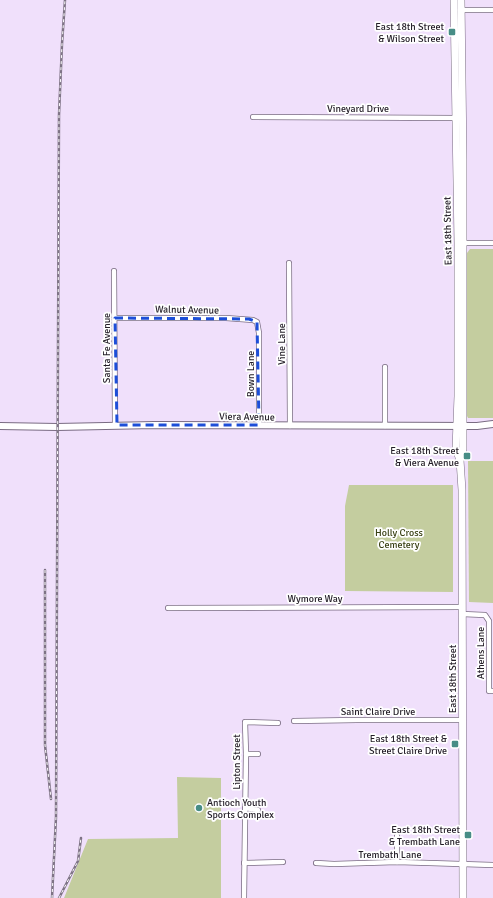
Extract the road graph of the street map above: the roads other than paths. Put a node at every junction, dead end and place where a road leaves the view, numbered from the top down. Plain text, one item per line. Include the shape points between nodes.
1 (454, 0) edge
2 (461, 0) edge
3 (458, 10) junction
4 (493, 10) edge
5 (253, 117) dead end
6 (459, 118) junction
7 (461, 243) junction
8 (493, 243) edge
9 (289, 263) dead end
10 (114, 271) dead end
11 (115, 318) junction
12 (257, 322) joint
13 (385, 367) dead end
14 (493, 424) edge
15 (115, 425) junction
16 (0, 426) edge
17 (259, 426) junction
18 (290, 426) junction
19 (385, 426) junction
20 (460, 426) junction
21 (168, 608) dead end
22 (462, 610) junction
23 (491, 621) edge
24 (491, 658) edge
25 (491, 691) edge
26 (463, 720) junction
27 (294, 721) dead end
28 (278, 723) dead end
29 (246, 754) junction
30 (258, 754) dead end
31 (245, 808) junction
32 (258, 810) dead end
33 (397, 836) dead end
34 (283, 862) dead end
35 (397, 862) junction
36 (244, 863) junction
37 (316, 863) dead end
38 (463, 863) junction
39 (493, 865) edge
40 (244, 898) edge
41 (463, 898) edge

1 - 3 main road, East 18th Street
2 - 3 main road, East 18th Street
3 - 4 street
3 - 6 main road, East 18th Street
5 - 6 street, Vineyard Drive
6 - 7 main road, East 18th Street
7 - 8 street
7 - 20 main road, East 18th Street
9 - 18 street, Vine Lane
10 - 11 street, Santa Fe Avenue
11 - 12 street, Walnut Avenue via 249,318
11 - 15 street, Santa Fe Avenue
12 - 17 street, Bown Lane
13 - 19 street
14 - 20 street, Viera Avenue
15 - 16 street, Viera Avenue
15 - 17 street, Viera Avenue
17 - 18 street, Viera Avenue
18 - 19 street, Viera Avenue
19 - 20 street, Viera Avenue
20 - 22 main road, East 18th Street via 456,449 460,460 462,490
21 - 22 street, Wymore Way
22 - 23 street, Athens Lane via 485,616
22 - 26 main road, East 18th Street
23 - 24 street, Athens Lane
24 - 25 street, Athens Lane
26 - 27 street, Saint Claire Drive
26 - 38 main road, East 18th Street
28 - 29 street, Lipton Street via 245,722
29 - 30 street
29 - 31 street, Lipton Street
31 - 32 street
31 - 36 street, Lipton Street
33 - 35 street
34 - 36 street
35 - 37 street, Trembath Lane
35 - 38 street, Trembath Lane
36 - 40 street, Lipton Street
38 - 39 street, Trembath Lane
38 - 41 main road, East 18th Street

